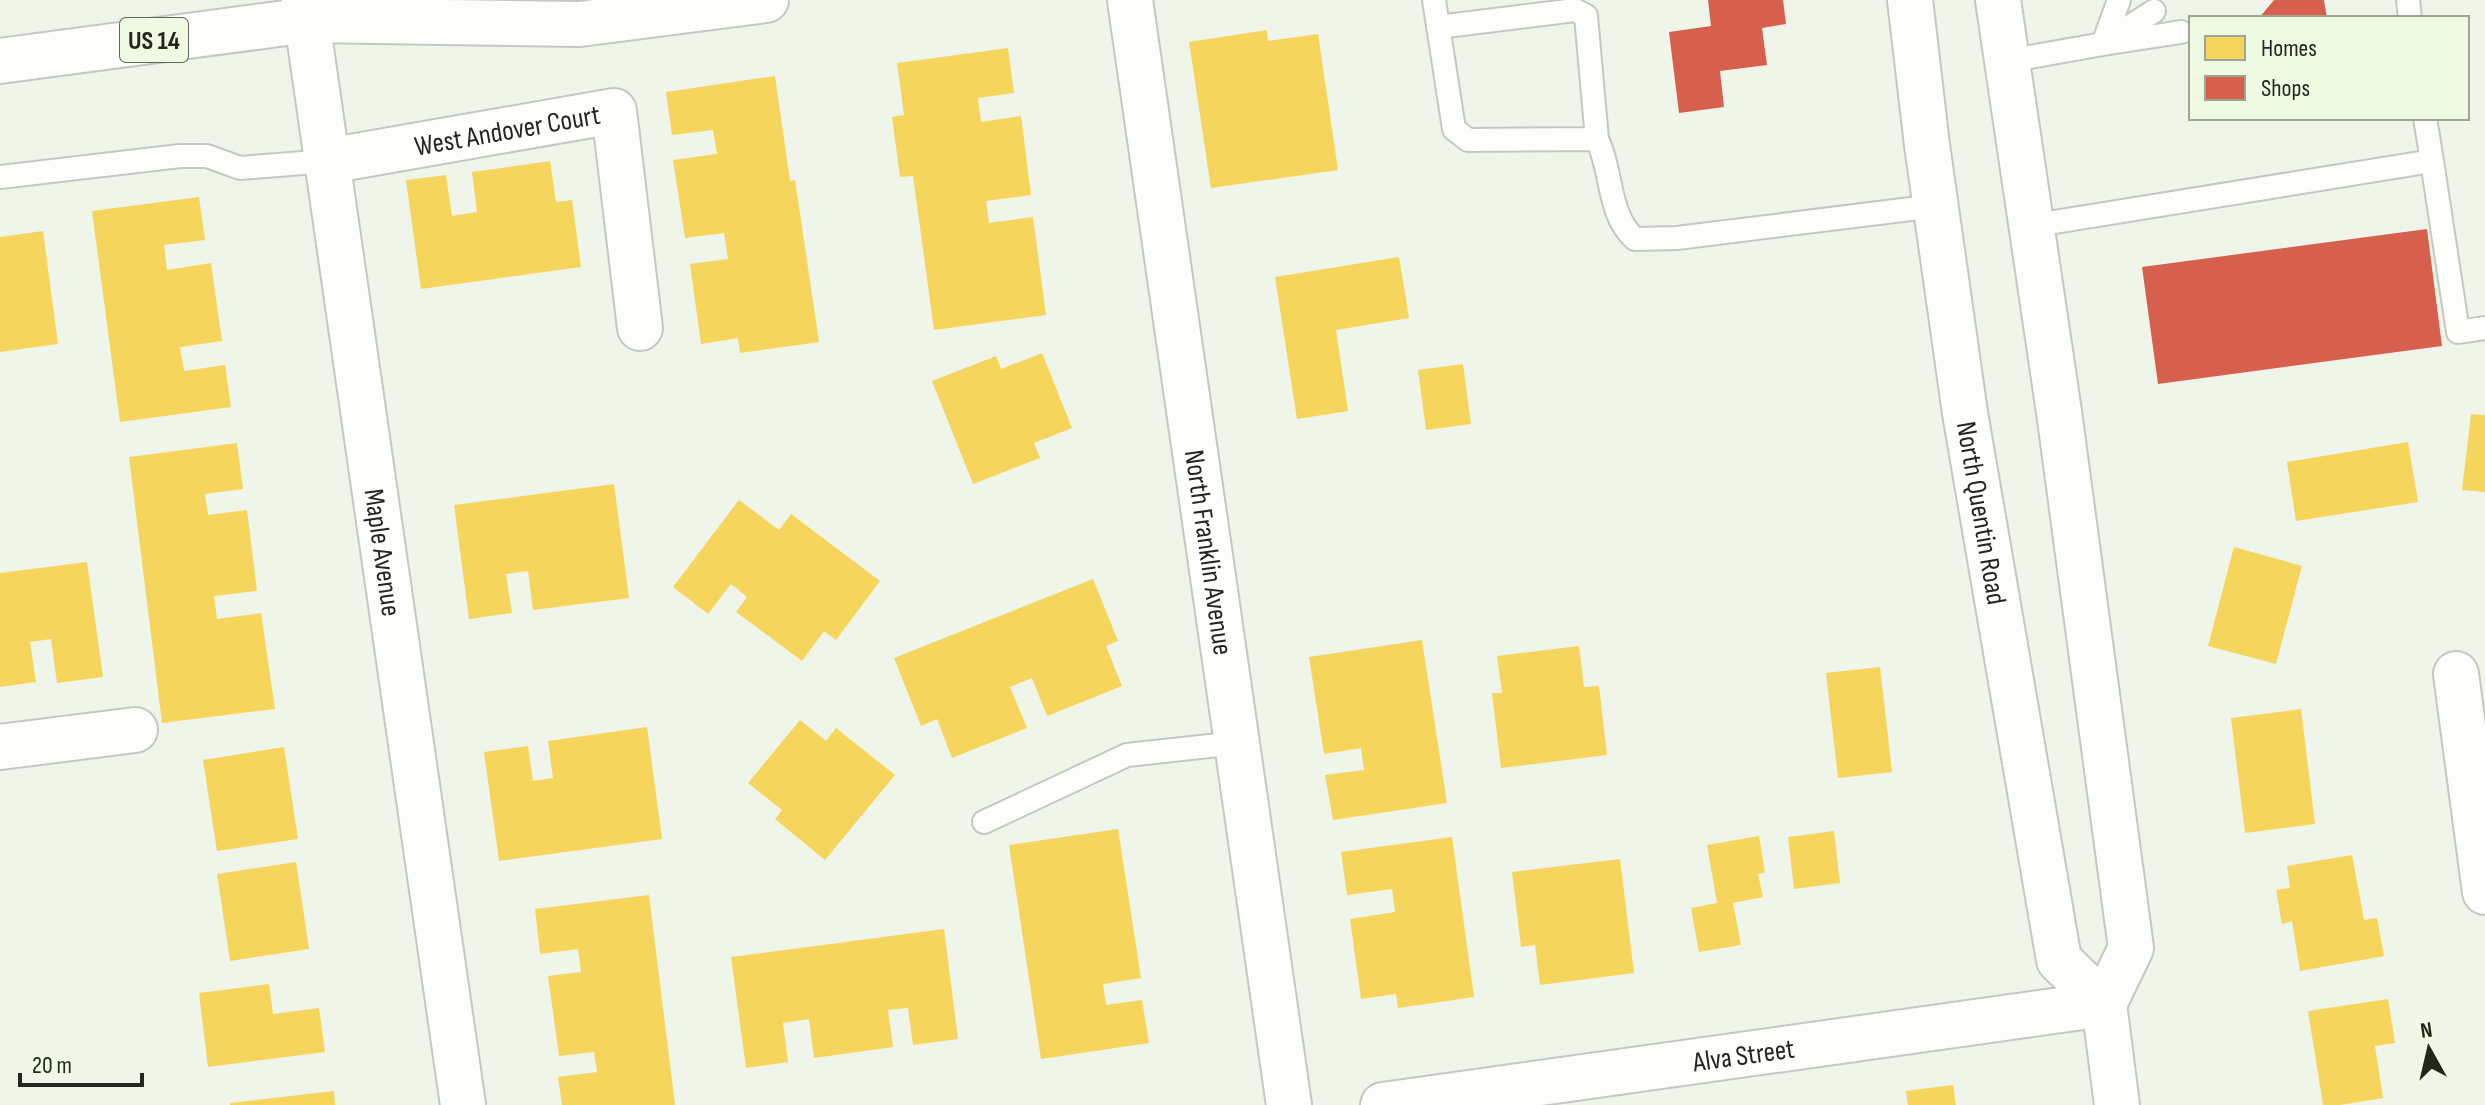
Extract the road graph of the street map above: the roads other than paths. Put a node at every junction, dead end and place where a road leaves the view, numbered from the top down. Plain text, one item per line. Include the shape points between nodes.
1 (384, 0) edge
2 (766, 0) edge
3 (1130, 0) edge
4 (1434, 0) edge
5 (1910, 0) edge
6 (1998, 0) edge
7 (2119, 0) edge
8 (306, 10) edge
9 (2154, 11) dead end
10 (1438, 27) junction
11 (2181, 32) dead end
12 (2103, 44) junction
13 (0, 61) edge
14 (2007, 61) junction
15 (2425, 120) edge
16 (1597, 139) junction
17 (328, 161) junction
18 (2432, 161) junction
19 (0, 177) edge
20 (1935, 206) junction
21 (2030, 226) junction
22 (640, 328) dead end
23 (2485, 328) edge
24 (2456, 674) dead end
25 (135, 730) dead end
26 (1237, 743) junction
27 (0, 747) edge
28 (984, 822) dead end
29 (2485, 892) edge
30 (2104, 1004) junction
31 (463, 1105) edge
32 (1289, 1105) edge
33 (1383, 1105) edge
34 (2117, 1105) edge

1 - 8 street, US 14
2 - 8 street, US 14 via 580,24
3 - 26 street, North Franklin Avenue
4 - 10 lane
5 - 20 street, North Quentin Road
6 - 14 street
7 - 12 lane
8 - 13 street, US 14
8 - 17 street, Maple Avenue
9 - 12 lane
10 - 16 lane via 1454,129 1468,140
10 - 16 lane via 1575,10 1586,16
11 - 12 lane
12 - 14 lane
14 - 21 street
15 - 18 lane
16 - 20 lane via 1623,229 1635,239
17 - 19 lane via 240,168 207,156 180,156
17 - 22 street, West Andover Court via 614,111
17 - 31 street, Maple Avenue
18 - 21 lane
18 - 23 lane via 2458,332
20 - 30 street, North Quentin Road via 2059,960
21 - 30 street via 2131,948
24 - 29 street
25 - 27 street
26 - 28 lane via 1127,755
26 - 32 street, North Franklin Avenue
30 - 33 street, Alva Street
30 - 34 street

